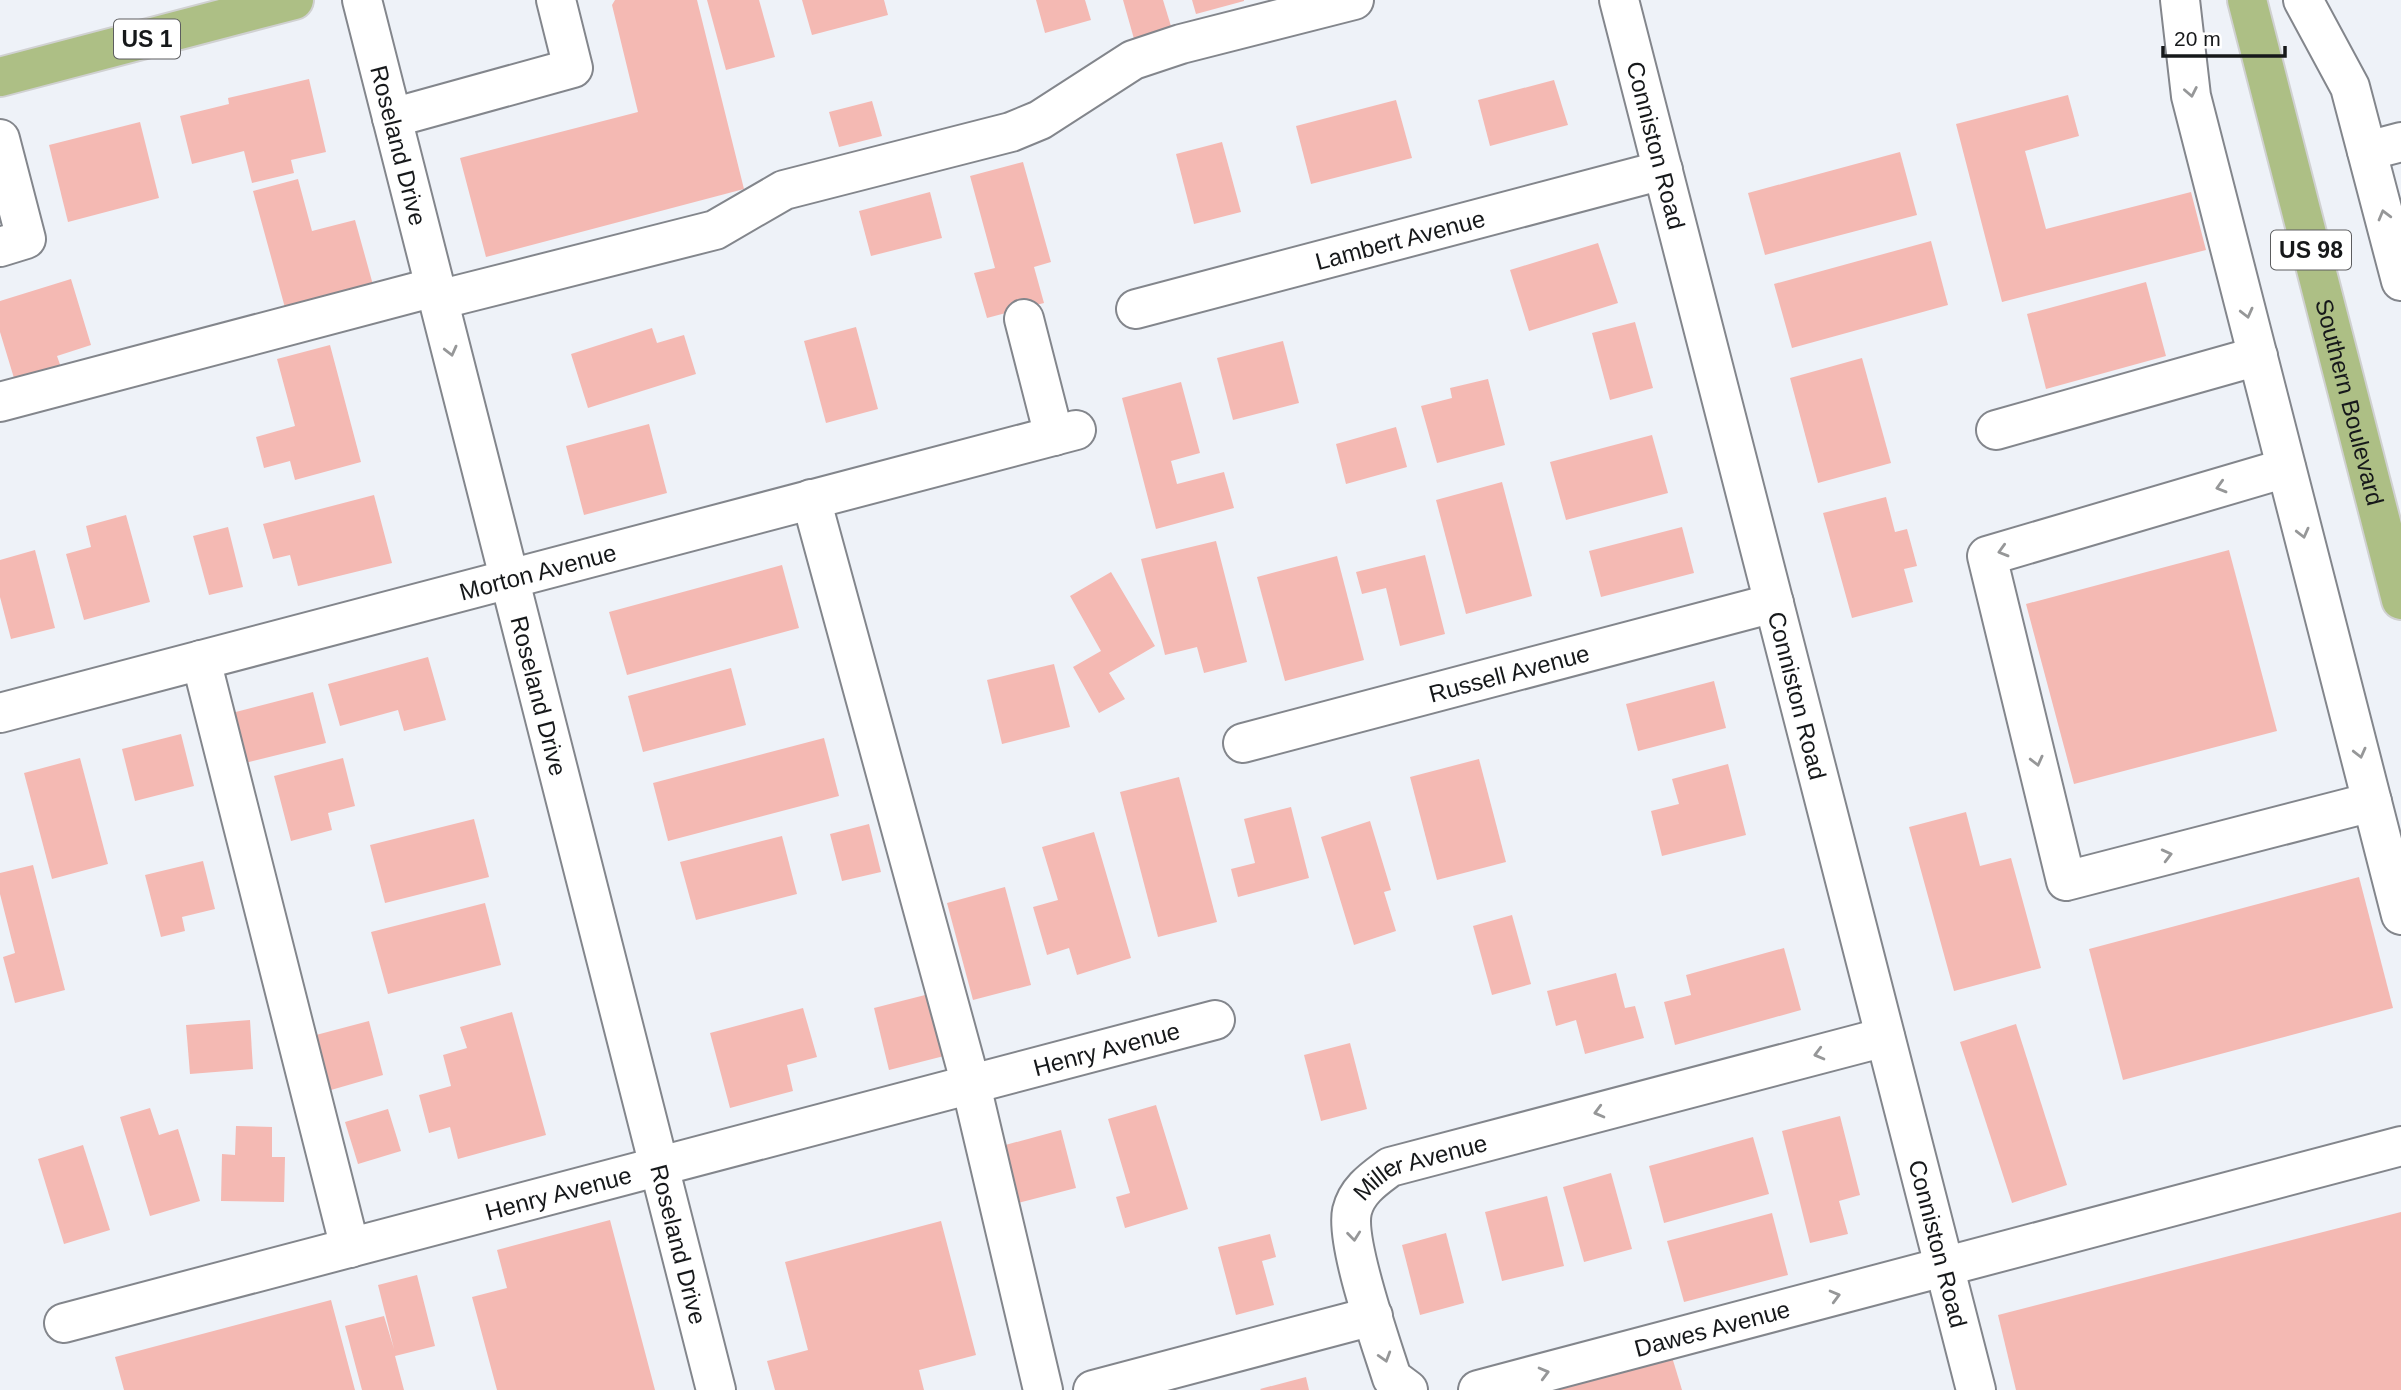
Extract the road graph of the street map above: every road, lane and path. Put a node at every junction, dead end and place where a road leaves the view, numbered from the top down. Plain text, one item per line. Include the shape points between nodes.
1 (294, 0) edge
2 (362, 0) edge
3 (556, 0) edge
4 (1354, 0) edge
5 (1619, 0) edge
6 (2180, 0) edge
7 (2247, 0) edge
8 (2303, 0) edge
9 (0, 77) edge
10 (392, 118) junction
11 (0, 139) edge
12 (2384, 147) edge
13 (1663, 170) junction
14 (0, 247) edge
15 (2401, 281) edge
16 (437, 294) junction
17 (1136, 309) dead end
18 (1024, 319) dead end
19 (2258, 356) junction
20 (0, 402) edge
21 (1996, 430) dead end
22 (2286, 468) junction
23 (811, 499) junction
24 (509, 579) junction
25 (2401, 600) edge
26 (1774, 603) junction
27 (201, 660) junction
28 (0, 713) edge
29 (1243, 743) dead end
30 (2372, 802) junction
31 (2401, 915) edge
32 (1215, 1020) dead end
33 (1885, 1037) junction
34 (971, 1085) junction
35 (2401, 1146) edge
36 (659, 1167) junction
37 (350, 1248) junction
38 (1944, 1267) junction
39 (1373, 1316) junction
40 (64, 1323) dead end
41 (716, 1390) edge
42 (1043, 1390) edge
43 (1093, 1390) edge
44 (1408, 1390) edge
45 (1478, 1390) edge
46 (1976, 1390) edge

1 - 9 main road, US 1
2 - 10 street, Roseland Drive
3 - 10 street via 573,68
4 - 16 street via 1133,60 1040,120 1011,132 784,190 715,230
5 - 13 street, Conniston Road
6 -> 19 street via 2191,96
7 - 25 main road, Southern Boulevard / US 98
8 - 12 street
10 - 16 street, Roseland Drive
11 - 14 street via 26,239
15 -> 12 street
13 - 17 street, Lambert Avenue
13 - 26 street, Conniston Road
16 - 20 street
16 -> 24 street, Roseland Drive
18 - 23 street, Morton Avenue via 1065,433
19 - 21 street
19 - 22 street
22 -> 30 street
22 -> 30 street via 1986,556 2066,881
23 - 24 street, Morton Avenue
23 - 34 street
24 - 27 street, Morton Avenue
24 - 36 street, Roseland Drive
26 - 29 street, Russell Avenue
26 - 33 street, Conniston Road
27 - 28 street, Morton Avenue
27 - 37 street
30 - 31 street
32 - 34 street, Henry Avenue
33 - 38 street, Conniston Road
33 -> 39 street, Miller Avenue via 1390,1167 1366,1184 1352,1210 1353,1239
34 - 36 street, Henry Avenue
34 - 42 street
35 - 38 street, Dawes Avenue
36 - 37 street, Henry Avenue
36 - 41 street, Roseland Drive
37 - 40 street, Henry Avenue
45 -> 38 street, Dawes Avenue
38 - 46 street, Conniston Road
39 - 43 street
39 -> 44 street via 1392,1378

